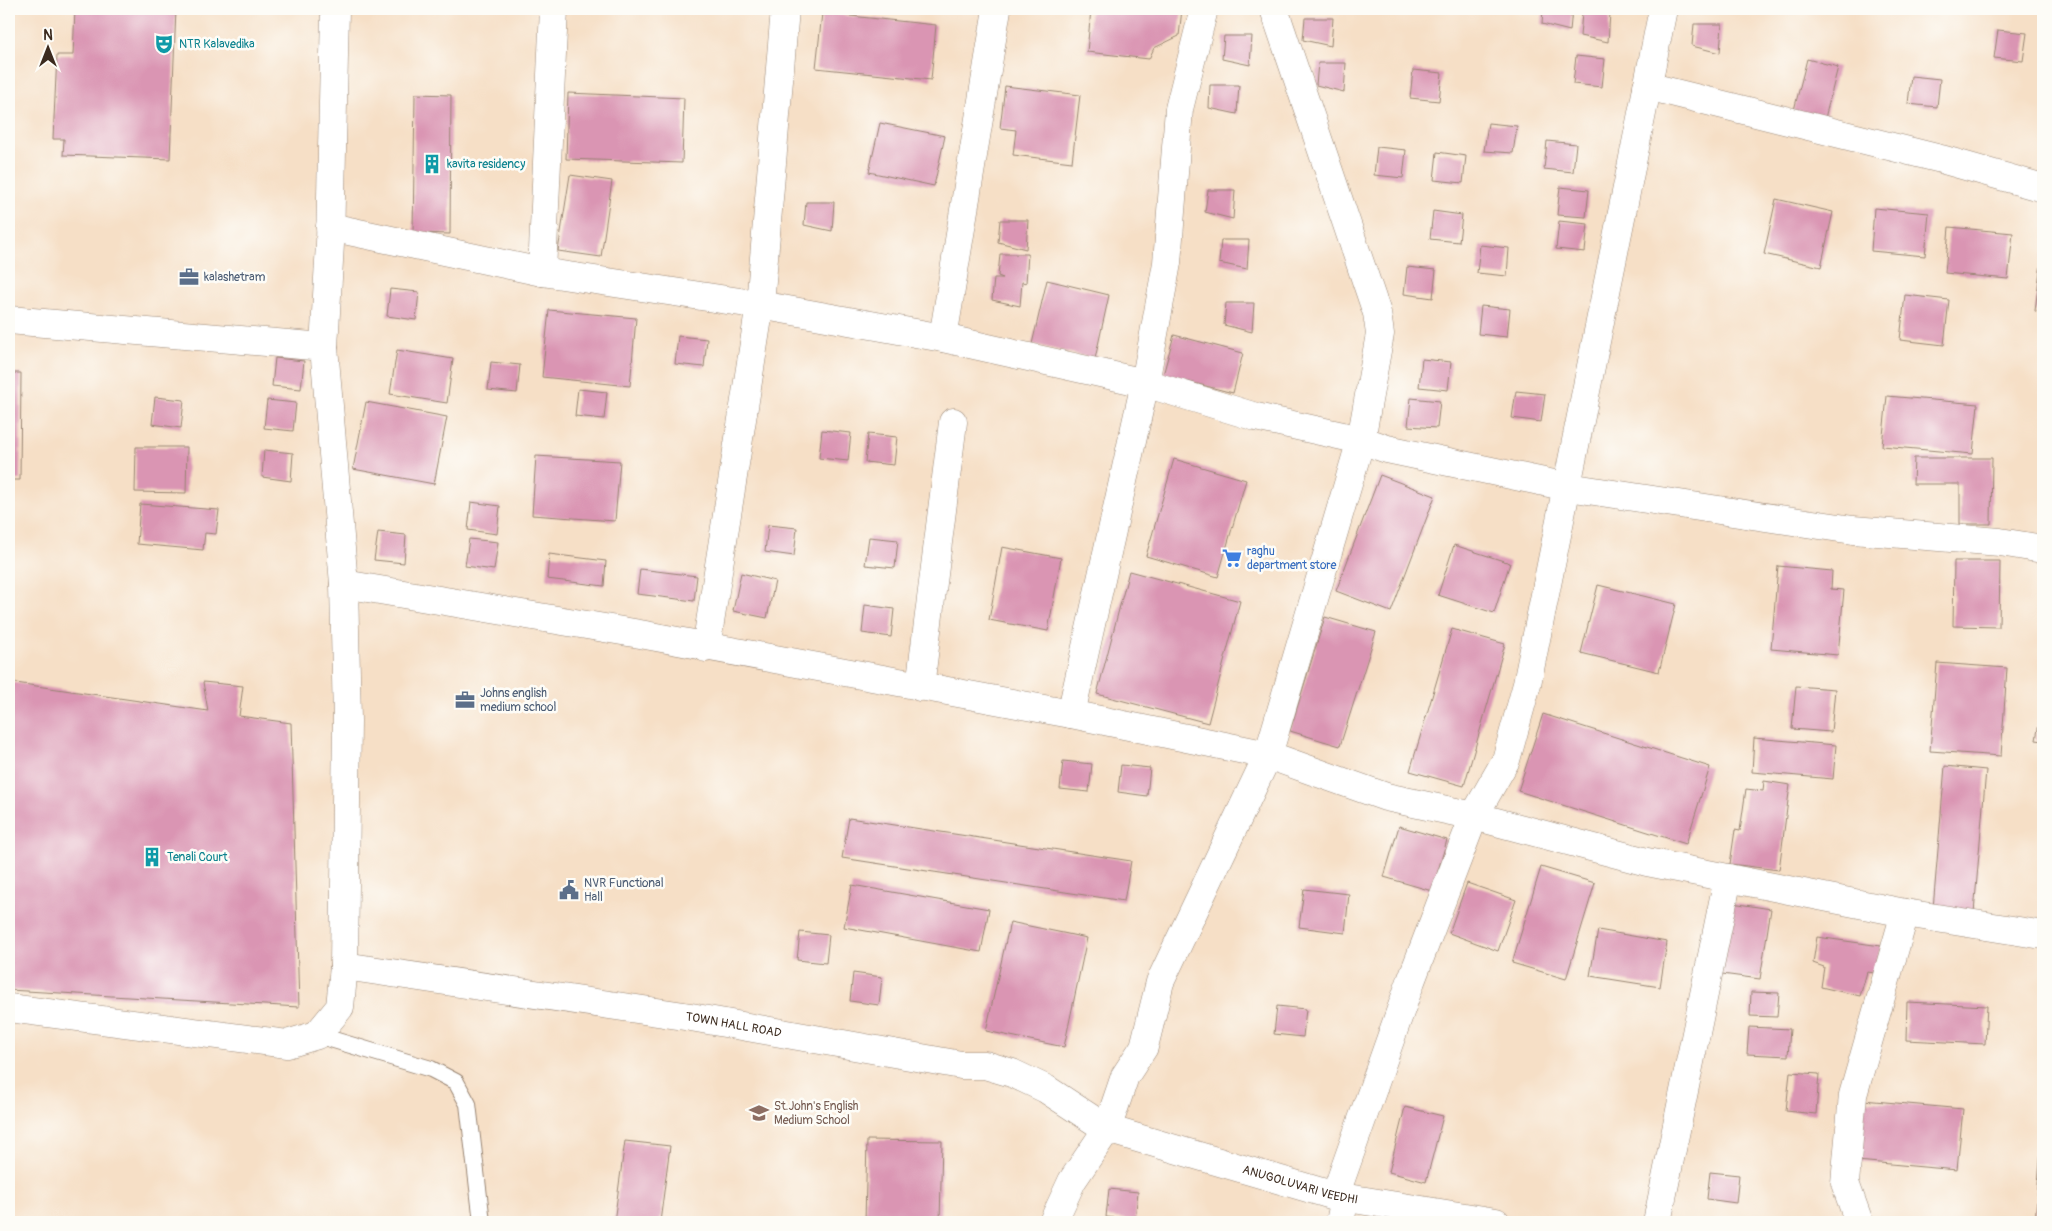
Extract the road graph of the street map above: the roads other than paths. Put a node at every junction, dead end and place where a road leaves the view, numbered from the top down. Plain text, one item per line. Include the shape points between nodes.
1 (335, 9) edge
2 (554, 9) edge
3 (785, 9) edge
4 (997, 9) edge
5 (1204, 9) edge
6 (1274, 9) edge
7 (1663, 9) edge
8 (1647, 86) junction
9 (2043, 188) edge
10 (330, 227) junction
11 (542, 272) junction
12 (760, 305) junction
13 (9, 320) edge
14 (944, 338) junction
15 (324, 346) junction
16 (1145, 383) junction
17 (953, 422) dead end
18 (1361, 440) junction
19 (1568, 487) junction
20 (2043, 549) edge
21 (344, 584) junction
22 (706, 648) junction
23 (920, 687) junction
24 (1071, 714) junction
25 (1268, 755) junction
26 (1474, 816) junction
27 (1728, 878) junction
28 (1905, 913) junction
29 (2043, 935) edge
30 (344, 966) junction
31 (9, 1008) edge
32 (318, 1035) junction
33 (1108, 1129) junction
34 (1340, 1206) edge
35 (482, 1222) edge
36 (1053, 1222) edge
37 (1496, 1222) edge
38 (1657, 1222) edge
39 (1859, 1222) edge

1 - 10 street
2 - 11 street
3 - 12 street
4 - 14 street
5 - 16 street via 1179,109 1167,263
6 - 18 street via 1378,313 1380,334
7 - 8 street
8 - 9 street via 1941,159
8 - 19 street
10 - 11 street
10 - 15 street
11 - 12 street
12 - 14 street
12 - 22 street
13 - 15 street
14 - 16 street
15 - 21 street
16 - 18 street via 1256,417
16 - 24 street
17 - 23 street
18 - 19 street via 1387,449
18 - 25 street
19 - 20 street via 1853,530 2000,542
19 - 26 street via 1528,684 1506,760
21 - 22 street
21 - 30 street via 347,721
22 - 23 street
23 - 24 street
24 - 25 street
25 - 26 street via 1386,797
25 - 33 street via 1160,982 1144,1047 1125,1076
26 - 27 street via 1647,862
26 - 34 street via 1411,981
27 - 28 street
27 - 38 street
28 - 29 street
28 - 39 street via 1853,1095 1845,1183
30 - 32 street via 340,1007
30 - 33 street, TOWN HALL ROAD via 691,1017 961,1065 985,1065 1046,1088
31 - 32 street via 287,1044
32 - 35 lane via 432,1068 456,1082 468,1104
33 - 34 street, ANUGOLUVARI VEEDHI
33 - 36 street via 1072,1181
34 - 37 street, ANUGOLUVARI VEEDHI

